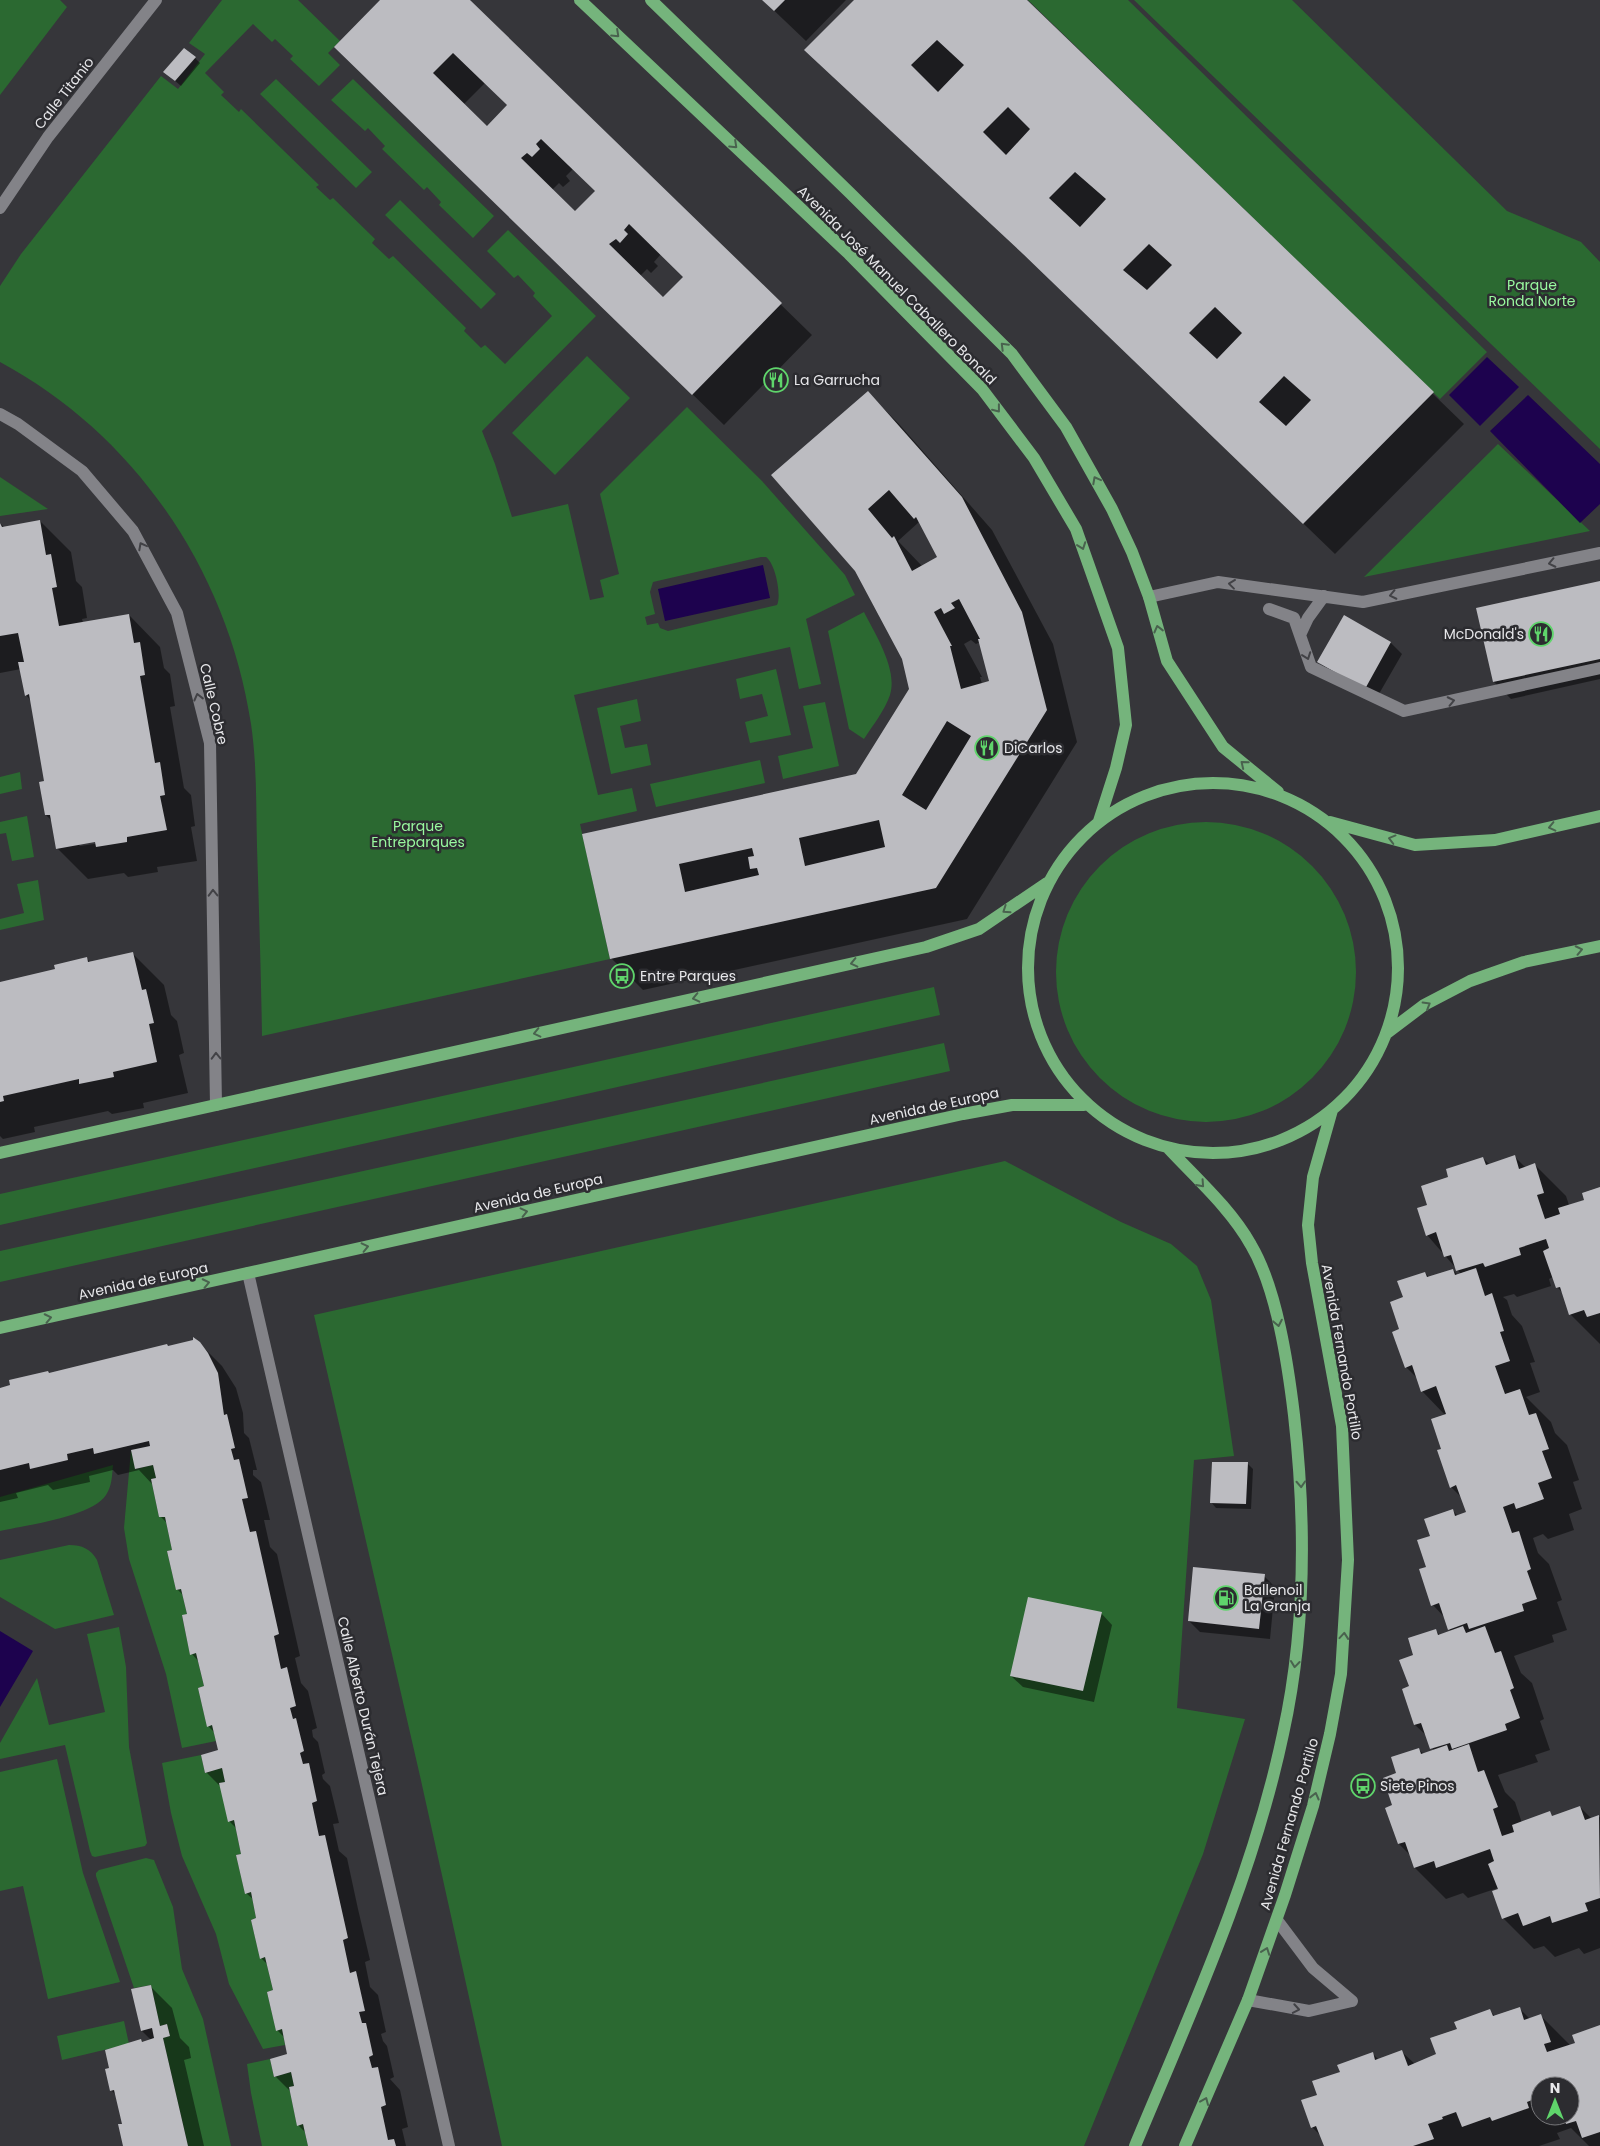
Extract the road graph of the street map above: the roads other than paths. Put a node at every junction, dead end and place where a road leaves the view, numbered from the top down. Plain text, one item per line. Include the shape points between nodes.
1 (156, 0) edge
2 (580, 0) edge
3 (651, 0) edge
4 (0, 208) edge
5 (0, 414) edge
6 (1600, 553) edge
7 (1324, 596) junction
8 (1150, 597) junction
9 (1269, 609) dead end
10 (1300, 635) junction
11 (1600, 668) edge
12 (1282, 795) junction
13 (1600, 816) edge
14 (1099, 821) junction
15 (1327, 821) junction
16 (1047, 883) junction
17 (1600, 946) edge
18 (1387, 1033) junction
19 (216, 1105) junction
20 (1084, 1105) junction
21 (1332, 1110) junction
22 (1168, 1148) junction
23 (0, 1153) edge
24 (248, 1274) junction
25 (0, 1328) edge
26 (1277, 1920) junction
27 (1248, 2000) junction
28 (449, 2146) edge
29 (1135, 2146) edge
30 (1185, 2146) edge

1 - 4 street, Calle Titanio via 48,137
2 -> 14 main road, Avenida José Manuel Caballero Bonald via 856,262 982,389 1034,458 1076,530 1118,648 1126,725
8 -> 3 main road via 1090,468 1066,427 1012,354
19 -> 5 street, Calle Cobre via 210,743 177,613 134,531 82,471
6 -> 7 street via 1363,602
7 -> 8 street via 1218,582
7 - 10 street
12 -> 8 main road via 1223,747 1167,661
9 - 10 street via 1294,618
10 -> 11 street via 1311,667 1404,711
12 - 14 main road via 1235,783 1187,784 1140,796
12 - 15 main road
13 -> 15 main road via 1495,840 1415,845
14 - 16 main road via 1069,849
15 - 18 main road via 1360,854 1384,895 1397,940 1398,987
16 -> 19 main road via 980,929 926,947
16 - 20 main road via 1033,919 1027,956 1028,995 1038,1031 1055,1066
18 -> 17 main road via 1424,1006 1470,981 1524,962
18 - 21 main road via 1365,1075
19 - 23 main road
20 - 22 main road via 1135,1136
24 -> 20 main road, Avenida de Europa via 963,1114 1012,1105
21 - 22 main road via 1296,1134 1255,1148 1212,1153
26 -> 21 main road, Avenida Fernando Portillo via 1313,1806 1330,1734 1341,1674 1346,1612 1347,1508 1342,1426 1308,1225 1313,1177
22 -> 29 main road, Avenida Fernando Portillo via 1232,1218 1251,1245 1274,1302 1292,1393 1299,1459 1303,1524 1301,1607 1283,1734 1264,1806 1214,1957
25 -> 24 main road, Avenida de Europa
24 - 28 street, Calle Alberto Durán Tejera
27 -> 26 main road, Avenida Fernando Portillo
27 -> 26 street via 1309,2011 1352,2001 1313,1968
30 -> 27 main road, Avenida Fernando Portillo

